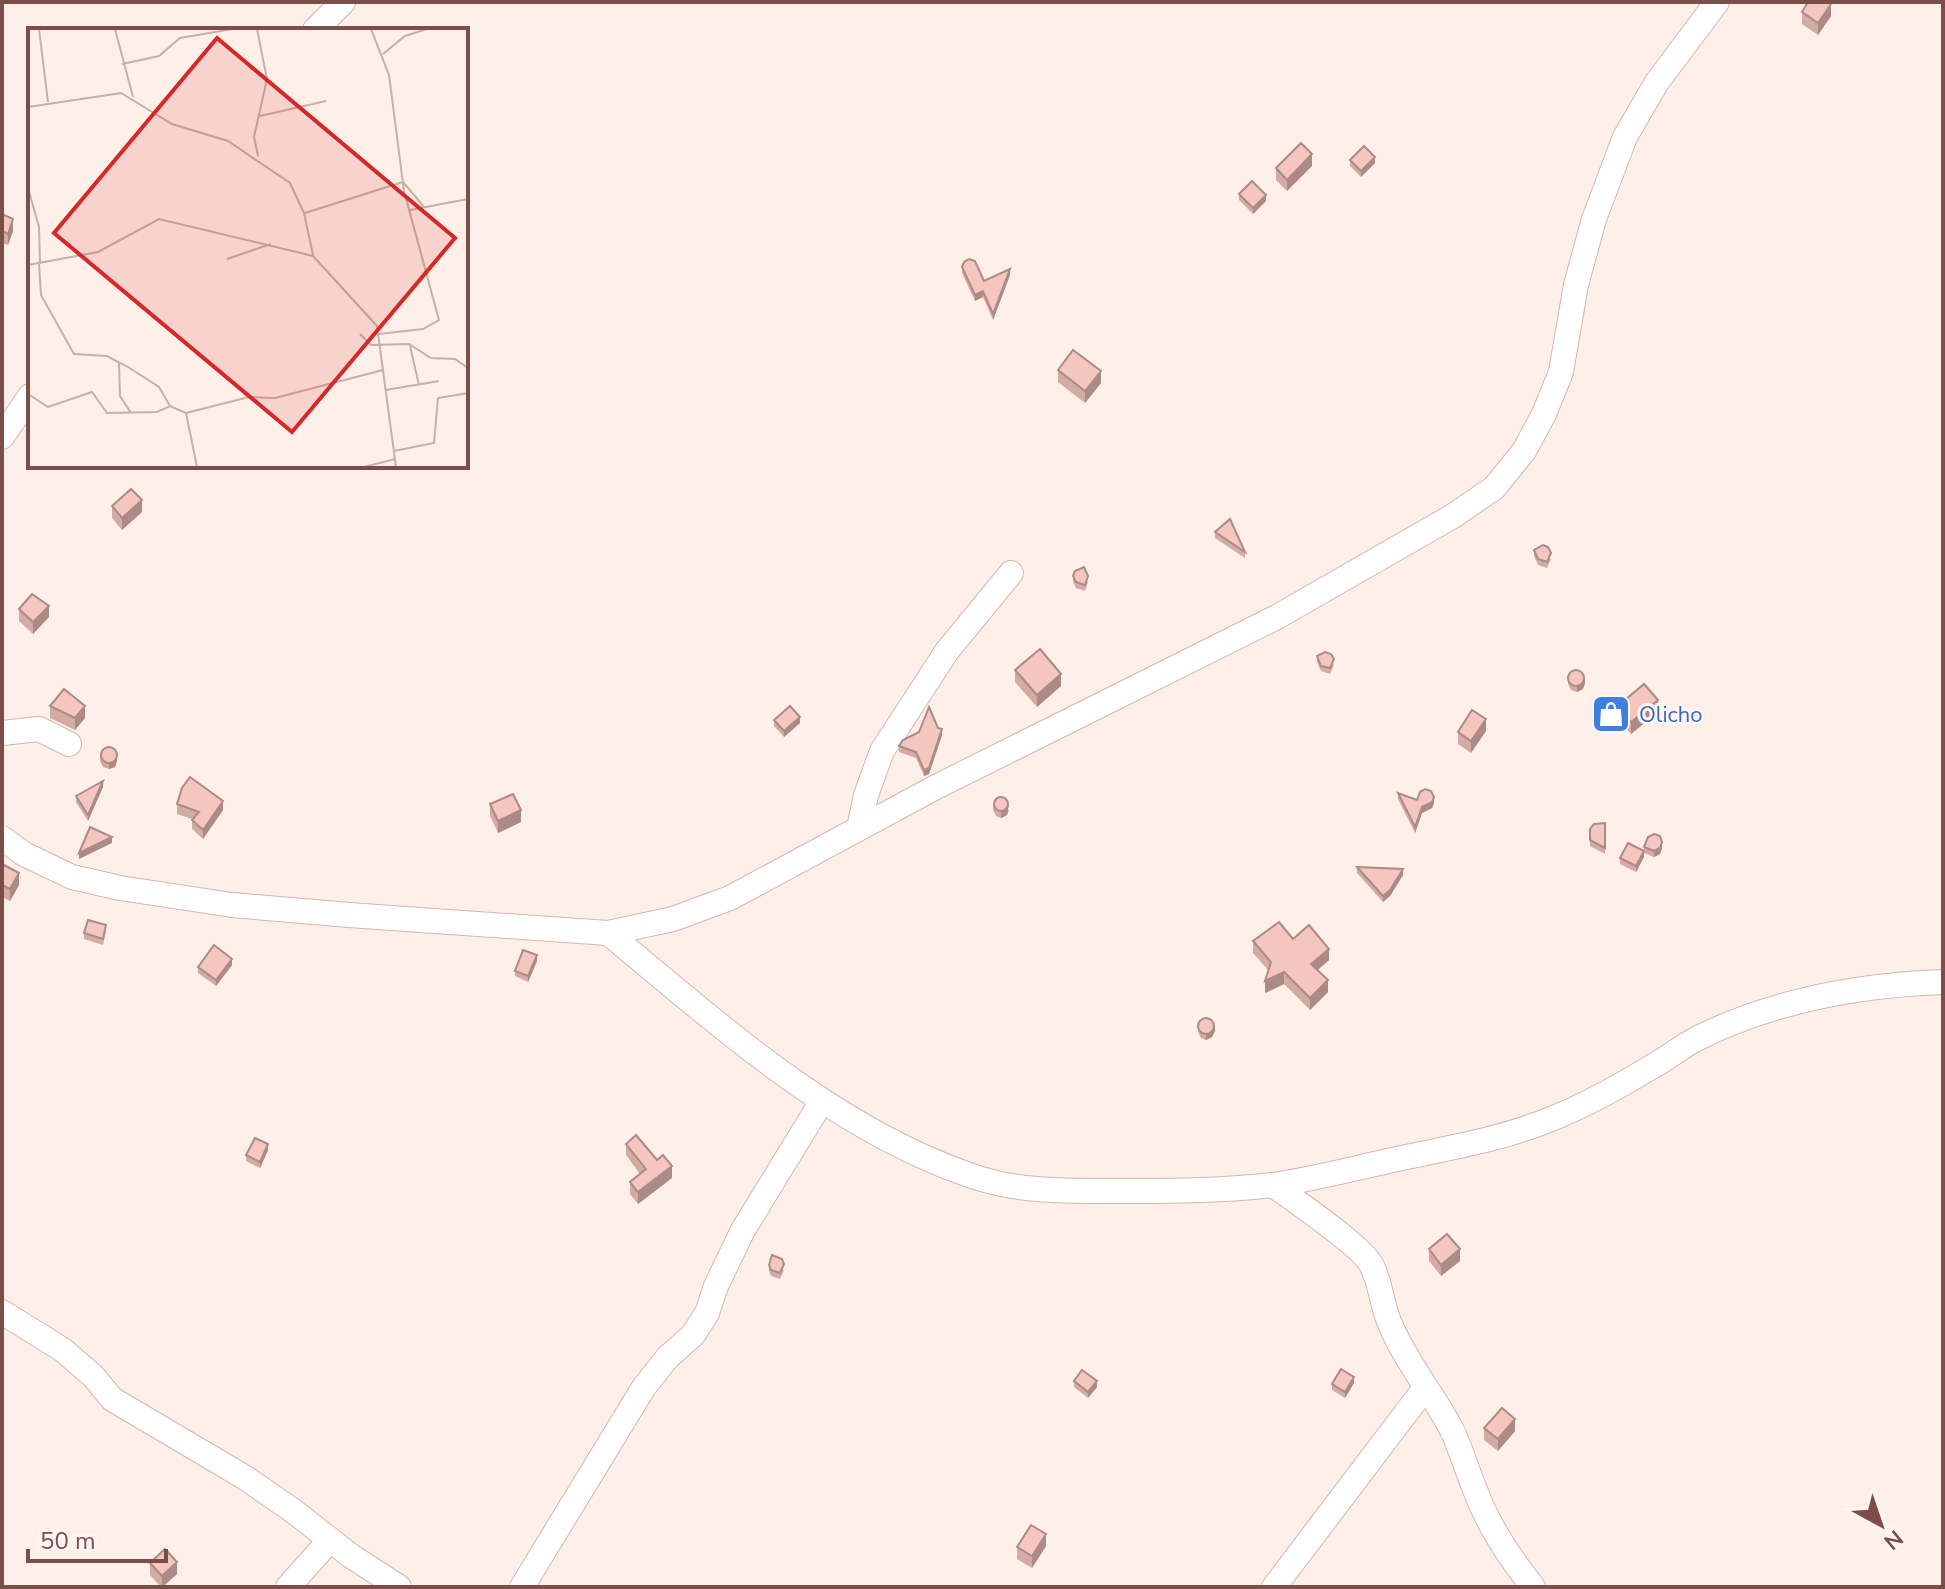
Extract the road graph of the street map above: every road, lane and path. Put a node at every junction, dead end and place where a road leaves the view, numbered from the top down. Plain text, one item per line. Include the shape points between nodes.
1 (343, 2) edge
2 (1717, 2) edge
3 (317, 28) edge
4 (28, 399) edge
5 (2, 437) edge
6 (1011, 573) dead end
7 (2, 733) edge
8 (69, 744) dead end
9 (859, 828) junction
10 (2, 838) edge
11 (608, 933) junction
12 (1943, 982) edge
13 (822, 1101) junction
14 (1273, 1185) junction
15 (2, 1312) edge
16 (1425, 1388) junction
17 (330, 1540) junction
18 (288, 1587) edge
19 (399, 1587) edge
20 (522, 1587) edge
21 (1274, 1587) edge
22 (1533, 1587) edge

1 - 3 street
2 - 9 street via 1657,82 1625,137 1576,285 1561,372 1524,451 1494,488 1275,618
4 - 5 street
6 - 9 street via 947,651 882,751
7 - 8 street via 39,729
9 - 11 street via 730,898 673,919
10 - 11 street via 72,877 134,890 232,905
11 - 13 street
12 - 14 street via 1820,996 1697,1039 1554,1118 1481,1142
13 - 14 street via 928,1159 1011,1187 1158,1191
13 - 20 street via 743,1230 707,1313 644,1387
14 - 16 street via 1372,1265 1389,1321
15 - 17 street via 63,1350 112,1399 244,1477
16 - 21 street
16 - 22 street via 1450,1427 1497,1535
17 - 18 street
17 - 19 street

